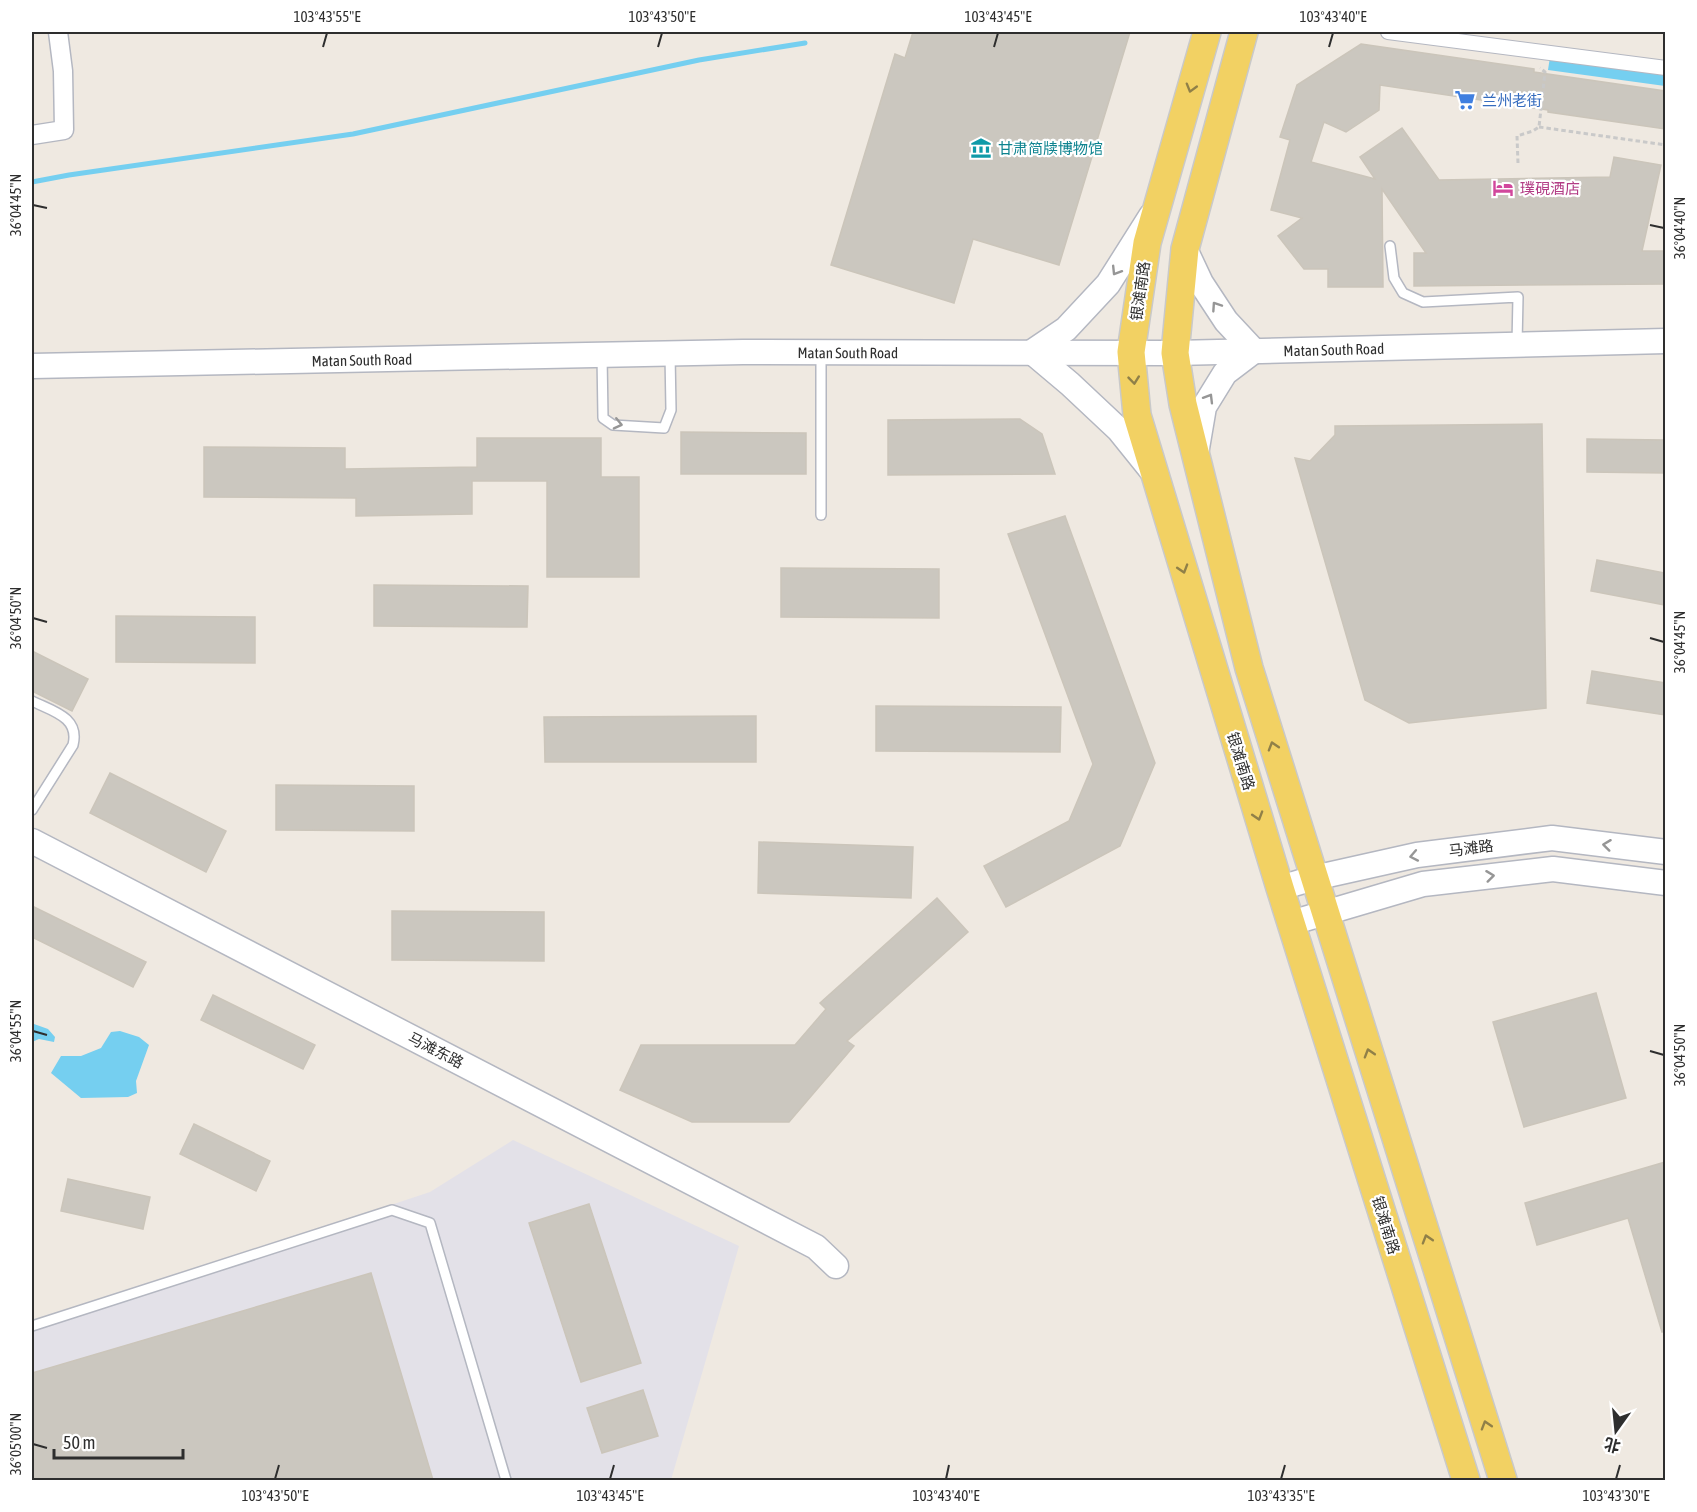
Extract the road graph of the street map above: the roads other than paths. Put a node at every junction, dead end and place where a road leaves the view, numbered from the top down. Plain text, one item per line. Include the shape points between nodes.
1 (58, 32) edge
2 (1206, 32) edge
3 (1244, 32) edge
4 (1388, 32) edge
5 (1665, 68) edge
6 (32, 135) edge
7 (1158, 204) junction
8 (1390, 246) dead end
9 (1185, 249) junction
10 (1665, 340) edge
11 (1517, 344) junction
12 (1254, 351) junction
13 (821, 352) junction
14 (1032, 352) junction
15 (1131, 352) junction
16 (1175, 353) junction
17 (670, 354) junction
18 (602, 355) junction
19 (32, 366) edge
20 (1196, 454) junction
21 (1155, 474) junction
22 (821, 515) dead end
23 (32, 701) edge
24 (32, 810) edge
25 (32, 841) edge
26 (1665, 852) edge
27 (1314, 878) junction
28 (1665, 883) edge
29 (1280, 888) junction
30 (1325, 914) junction
31 (1291, 923) junction
32 (836, 1266) dead end
33 (32, 1326) edge
34 (506, 1480) edge
35 (1466, 1480) edge
36 (1503, 1480) edge

1 - 6 street via 64,130
2 -> 7 main road, 银滩南路
3 - 9 main road
4 - 5 street
7 -> 14 main road via 1108,284 1066,330
7 - 15 main road, 银滩南路 via 1147,243
8 - 11 lane via 1394,278 1403,293 1423,302 1518,297
12 -> 9 main road via 1226,321
9 - 16 main road
10 - 11 main road, Matan South Road
11 - 12 main road, Matan South Road
12 - 16 main road, Matan South Road
20 -> 12 main road via 1204,407 1225,374
13 - 14 main road, Matan South Road
13 - 17 main road, Matan South Road
13 - 22 lane
14 - 15 main road, Matan South Road
14 - 21 main road via 1119,430
15 - 16 main road, Matan South Road
15 -> 21 main road, 银滩南路 via 1137,415
16 - 20 main road
17 - 18 main road, Matan South Road
18 -> 17 lane via 603,418 613,425 664,428 671,410
18 - 19 main road, Matan South Road
27 -> 20 main road via 1249,668
21 -> 29 main road, 银滩南路
23 - 24 lane via 66,718 75,738
25 - 32 main road, 马滩东路 via 816,1247
26 -> 27 main road, 马滩路 via 1552,838 1417,855
27 - 29 main road, 马滩路
27 - 30 main road
30 -> 28 main road, 马滩路 via 1423,884 1553,869
29 - 31 main road, 银滩南路
30 - 31 main road, 马滩路
36 -> 30 main road
31 - 35 main road, 银滩南路
33 - 34 lane via 392,1210 430,1223

